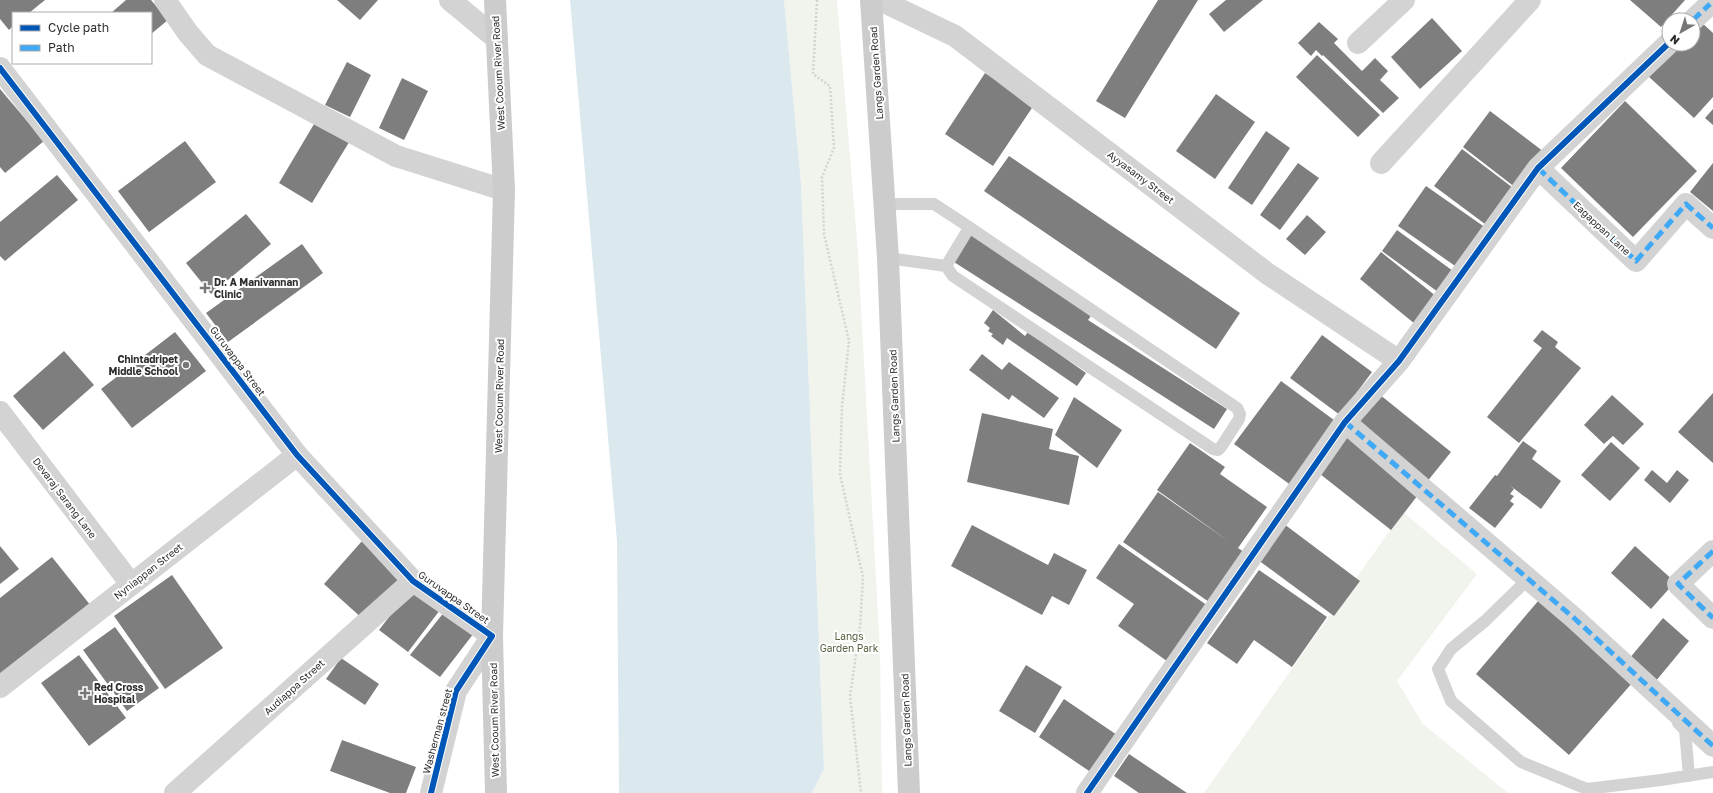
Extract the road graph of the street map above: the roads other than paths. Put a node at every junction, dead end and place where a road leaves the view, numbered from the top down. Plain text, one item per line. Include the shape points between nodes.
1 (165, 0) edge
2 (450, 0) edge
3 (495, 0) edge
4 (871, 0) edge
5 (880, 0) edge
6 (1404, 0) edge
7 (1530, 0) edge
8 (1710, 4) edge
9 (1701, 12) edge
10 (497, 39) junction
11 (1358, 43) dead end
12 (1661, 51) edge
13 (0, 68) edge
14 (1380, 163) dead end
15 (1538, 168) junction
16 (504, 190) junction
17 (884, 204) junction
18 (969, 228) junction
19 (1713, 228) edge
20 (888, 258) junction
21 (946, 266) junction
22 (1399, 361) junction
23 (0, 412) edge
24 (1345, 422) junction
25 (297, 455) junction
26 (1713, 551) edge
27 (413, 582) junction
28 (130, 584) junction
29 (1713, 618) edge
30 (492, 636) junction
31 (0, 687) edge
32 (1713, 746) edge
33 (1713, 772) edge
34 (1689, 776) junction
35 (175, 793) edge
36 (431, 793) edge
37 (496, 793) edge
38 (909, 793) edge
39 (1087, 793) edge

1 - 16 street via 207,55 396,156
2 - 10 street
3 - 10 street, West Cooum River Road
4 - 17 street, Langs Garden Road
5 - 22 street, Ayyasamy Street via 955,36 1268,274
6 - 11 street
7 - 14 street
8 - 9 street
10 - 16 street, West Cooum River Road
12 - 15 street
13 - 25 street, Guruvappa Street
15 - 19 street, Eagappan Lane via 1636,261 1686,204
15 - 22 street
16 - 30 street, West Cooum River Road
17 - 18 lane via 934,204
17 - 20 street, Langs Garden Road
18 - 21 lane
18 - 21 lane via 1237,408 1239,419 1221,447 1218,450 1213,449 953,276
20 - 21 lane
20 - 38 street, Langs Garden Road
22 - 24 street
23 - 28 street, Devaraj Sarang Lane
24 - 32 street via 1574,618
24 - 39 street
25 - 27 street, Guruvappa Street
25 - 28 street, Nyniappan Street
26 - 29 street via 1678,584
27 - 30 street, Guruvappa Street
27 - 35 street, Audiappa Street
28 - 31 street, Nyniappan Street
30 - 36 street, Washerman street via 456,690
30 - 37 street, West Cooum River Road
33 - 34 lane
34 - 34 lane via 1587,789 1521,762 1451,701 1438,668 1451,649 1485,621 1526,581 1685,730

